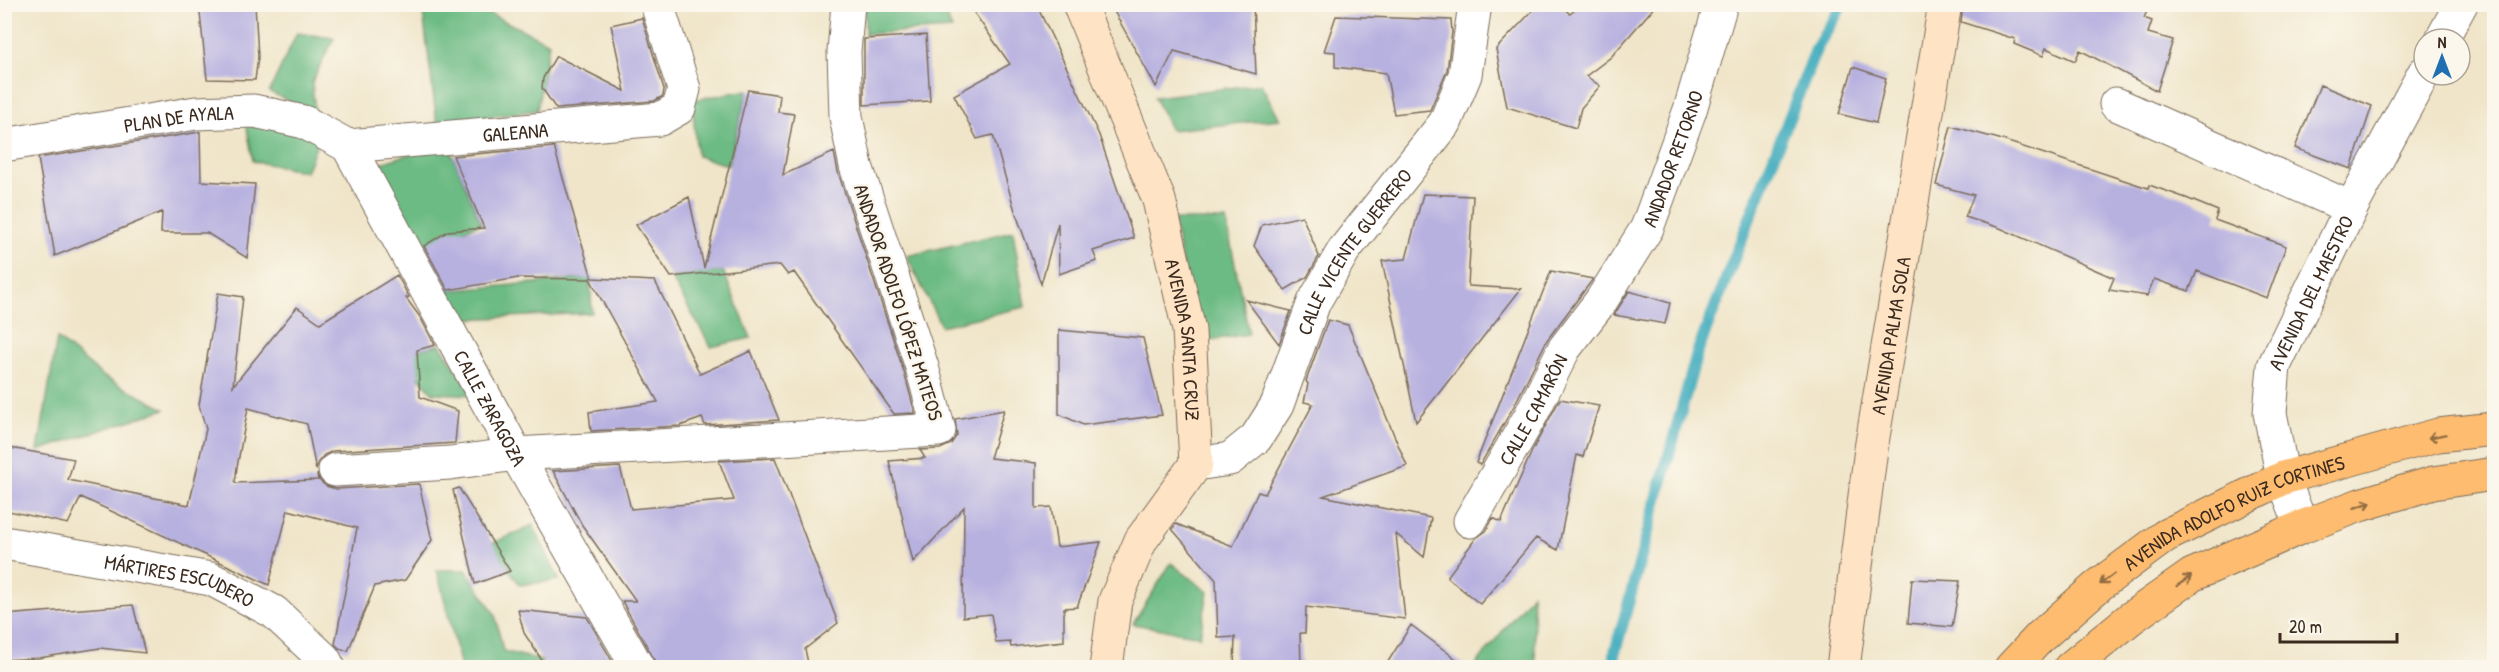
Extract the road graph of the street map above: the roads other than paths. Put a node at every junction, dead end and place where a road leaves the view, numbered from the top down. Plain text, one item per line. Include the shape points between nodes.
1 (657, 4) edge
2 (848, 4) edge
3 (1079, 4) edge
4 (1475, 4) edge
5 (1721, 4) edge
6 (1945, 4) edge
7 (2461, 4) edge
8 (2449, 27) edge
9 (2416, 87) edge
10 (2116, 104) dead end
11 (4, 145) edge
12 (348, 146) junction
13 (2351, 208) junction
14 (1601, 301) joint
15 (2494, 429) edge
16 (516, 454) junction
17 (1196, 464) junction
18 (335, 470) dead end
19 (2494, 474) edge
20 (2283, 478) junction
21 (1470, 521) dead end
22 (2302, 527) junction
23 (4, 543) edge
24 (330, 668) edge
25 (638, 668) edge
26 (1106, 668) edge
27 (1843, 668) edge
28 (2011, 668) edge
29 (2070, 668) edge

1 - 12 street, GALEANA via 684,90 679,108 660,119
2 - 16 street, ANDADOR ADOLFO LÓPEZ MATEOS via 844,52 846,117 856,166 939,430
3 - 17 street, AVENIDA SANTA CRUZ via 1159,200 1189,330
4 - 17 street, CALLE VICENTE GUERRERO via 1465,75 1444,123 1344,250 1314,302 1277,405 1256,438 1230,459
5 - 14 street, ANDADOR RETORNO via 1690,110 1647,228
6 - 27 street, AVENIDA PALMA SOLA via 1871,449
7 - 8 street
9 - 13 street, AVENIDA DEL MAESTRO
10 - 13 street
11 - 12 street, PLAN DE AYALA via 196,113 254,111 304,122
12 - 16 street, CALLE ZARAGOZA
13 - 20 street, AVENIDA DEL MAESTRO via 2274,366 2270,413
14 - 21 street, CALLE CAMARÓN via 1564,349
15 -> 20 main road, AVENIDA ADOLFO RUIZ CORTINES via 2438,435
16 - 18 street via 450,463
16 - 25 street, CALLE ZARAGOZA
17 - 26 street via 1141,540 1114,601
22 -> 19 main road, AVENIDA ADOLFO RUIZ CORTINES via 2433,483
20 - 22 street, AVENIDA DEL MAESTRO
20 -> 28 main road, AVENIDA ADOLFO RUIZ CORTINES via 2165,536 2100,585
29 -> 22 main road, AVENIDA ADOLFO RUIZ CORTINES via 2192,575
23 - 24 street, MÁRTIRES ESCUDERO via 211,579 274,612

